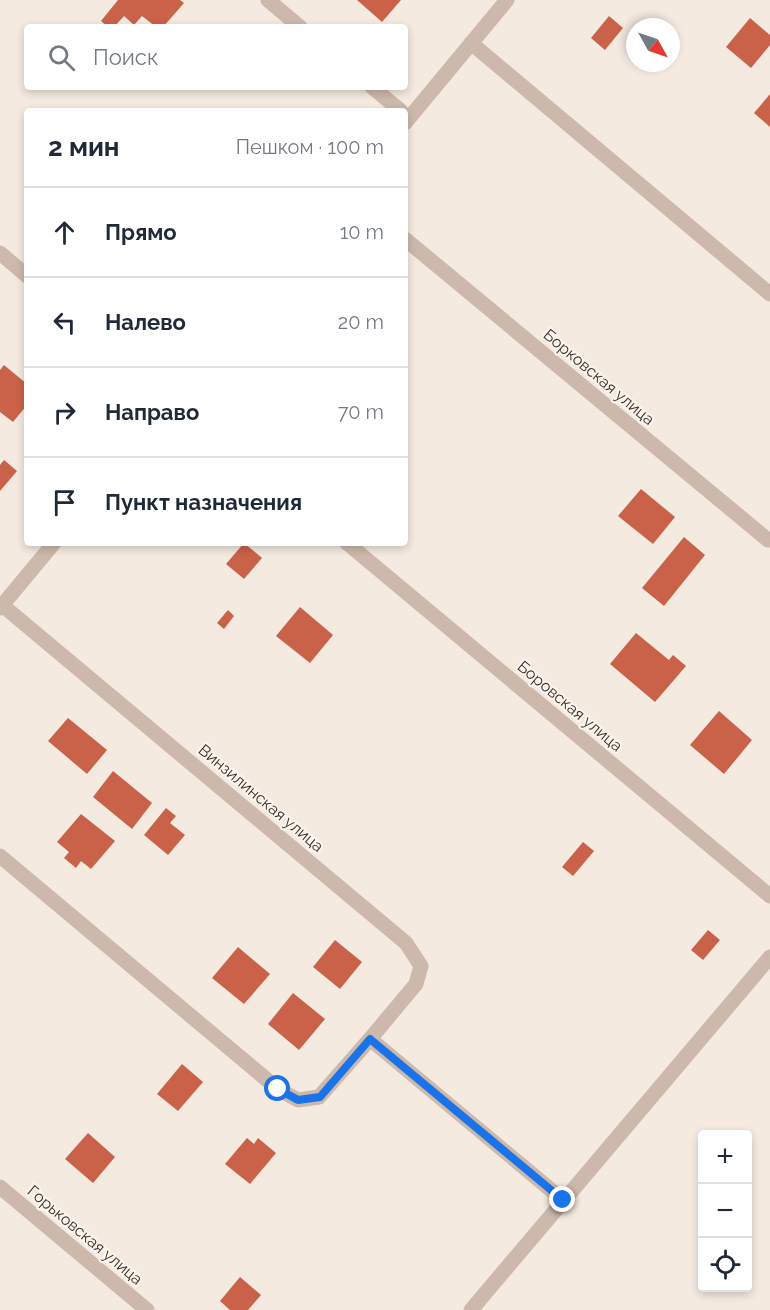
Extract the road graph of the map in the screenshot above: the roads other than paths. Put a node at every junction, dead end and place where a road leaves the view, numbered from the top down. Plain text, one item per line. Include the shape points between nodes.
1 (268, 0) edge
2 (507, 0) edge
3 (296, 24) edge
4 (471, 43) junction
5 (375, 90) edge
6 (395, 108) edge
7 (408, 114) edge
8 (408, 241) edge
9 (0, 253) edge
10 (24, 273) edge
11 (770, 294) edge
12 (770, 540) edge
13 (51, 546) edge
14 (351, 546) edge
15 (1, 606) edge
16 (0, 856) edge
17 (770, 896) edge
18 (770, 957) edge
19 (370, 1039) junction
20 (0, 1187) edge
21 (563, 1200) junction
22 (147, 1310) edge
23 (471, 1310) edge

1 - 3 street
2 - 4 street
4 - 7 street
4 - 11 street
5 - 6 street
8 - 12 street, Борковская улица
9 - 10 street
13 - 15 street
14 - 17 street, Боровская улица
15 - 19 street, Винзилинская улица via 406,943 421,966 416,984
16 - 19 street, Винзилинская улица via 278,1089 298,1100 320,1097
18 - 21 street
19 - 21 street
20 - 22 street, Горьковская улица
21 - 23 street

